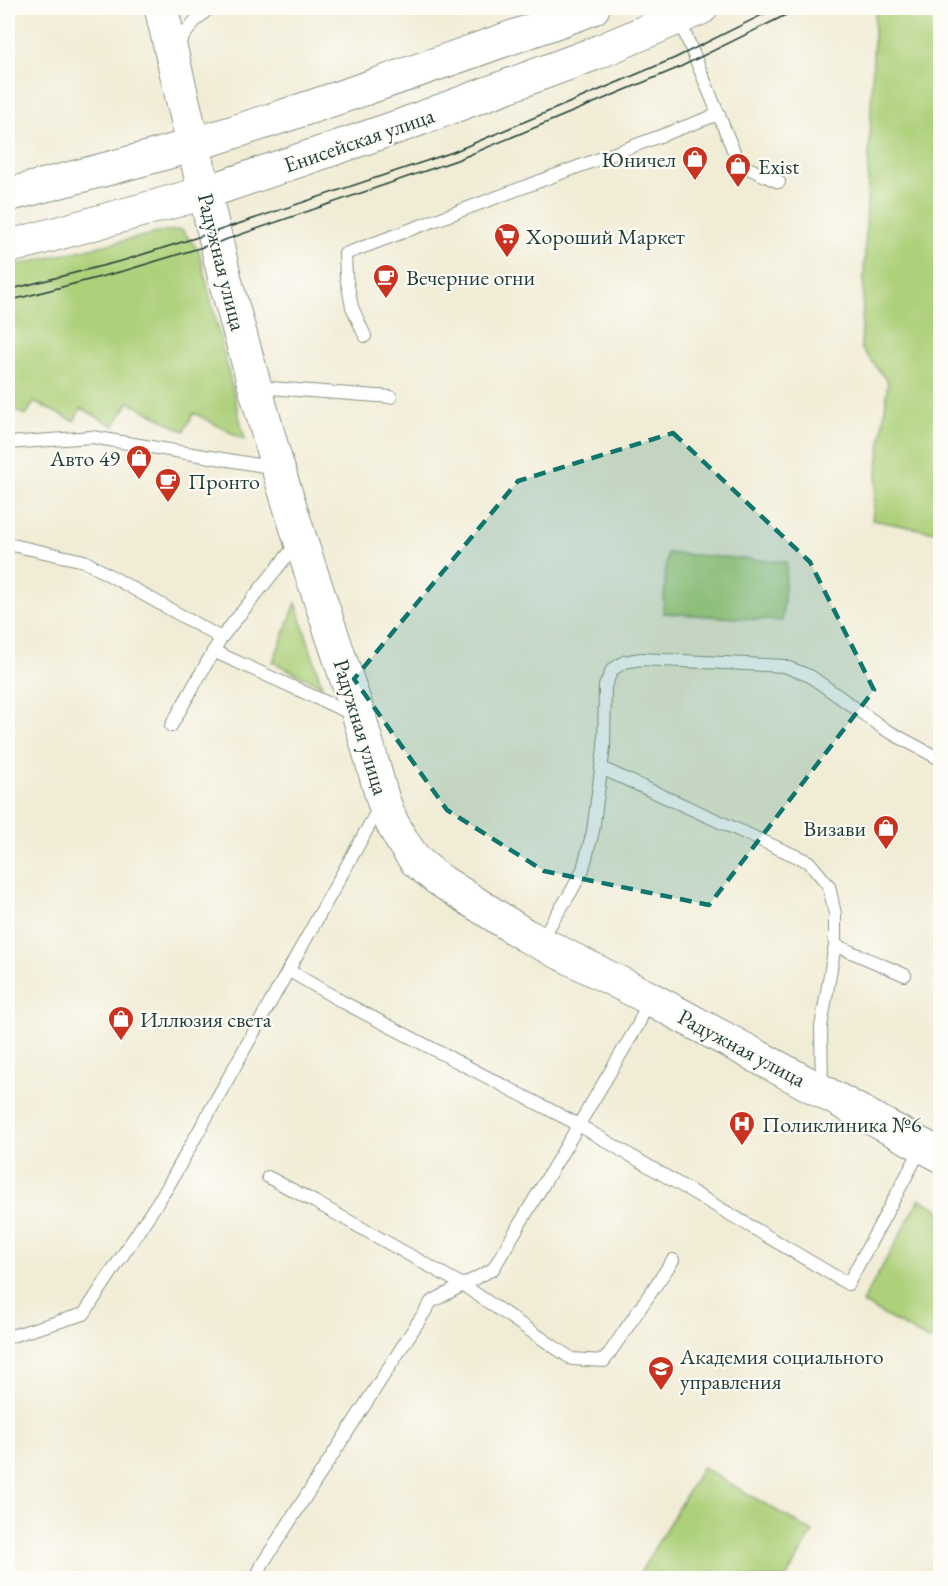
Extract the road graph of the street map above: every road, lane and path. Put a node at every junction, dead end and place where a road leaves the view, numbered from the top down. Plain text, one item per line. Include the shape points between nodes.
1 (161, 8) edge
2 (209, 8) edge
3 (593, 8) edge
4 (690, 12) edge
5 (171, 52) junction
6 (719, 114) junction
7 (193, 145) junction
8 (779, 182) dead end
9 (204, 193) junction
10 (8, 195) edge
11 (8, 247) edge
12 (365, 336) dead end
13 (255, 387) junction
14 (391, 398) dead end
15 (8, 442) edge
16 (276, 462) junction
17 (301, 542) junction
18 (8, 544) edge
19 (221, 638) junction
20 (213, 651) junction
21 (359, 716) junction
22 (171, 726) dead end
23 (940, 759) edge
24 (601, 768) junction
25 (383, 800) junction
26 (539, 942) junction
27 (835, 945) junction
28 (288, 970) junction
29 (905, 975) dead end
30 (649, 998) junction
31 (823, 1092) junction
32 (579, 1125) junction
33 (931, 1151) edge
34 (268, 1178) dead end
35 (673, 1260) dead end
36 (463, 1285) junction
37 (8, 1337) edge
38 (256, 1578) edge

1 - 5 street, Радужная улица
2 - 5 lane
3 - 7 street, Енисейская улица
4 - 6 lane
4 - 9 street, Енисейская улица via 596,53 403,125
5 - 7 street, Радужная улица
6 - 8 lane via 740,164
6 - 12 lane via 345,254 352,307
7 - 9 street, Радужная улица
7 - 10 street, Енисейская улица
9 - 11 street, Енисейская улица
9 - 13 street, Радужная улица
13 - 14 lane
13 - 16 street, Радужная улица
15 - 16 lane via 92,437 264,466
16 - 17 street, Радужная улица
17 - 19 lane
17 - 21 street, Радужная улица
18 - 19 lane via 84,561
19 - 20 lane
20 - 21 lane
20 - 22 lane
21 - 25 street, Радужная улица
23 - 24 lane via 886,730 810,676 784,666 641,658 612,670 605,686
24 - 26 lane via 593,831 583,869
24 - 27 lane via 809,862 829,886 835,914
25 - 26 street, Радужная улица via 392,823 416,861
25 - 28 lane
26 - 30 street, Радужная улица
27 - 29 lane
27 - 31 lane via 821,1027
28 - 32 lane
28 - 37 lane via 167,1188 84,1314
30 - 31 street, Радужная улица
30 - 32 lane via 638,1025
31 - 33 street, Радужная улица
32 - 33 lane via 848,1284
32 - 36 lane via 493,1269
34 - 36 lane
35 - 36 lane via 604,1361 572,1359
36 - 38 lane via 431,1302

